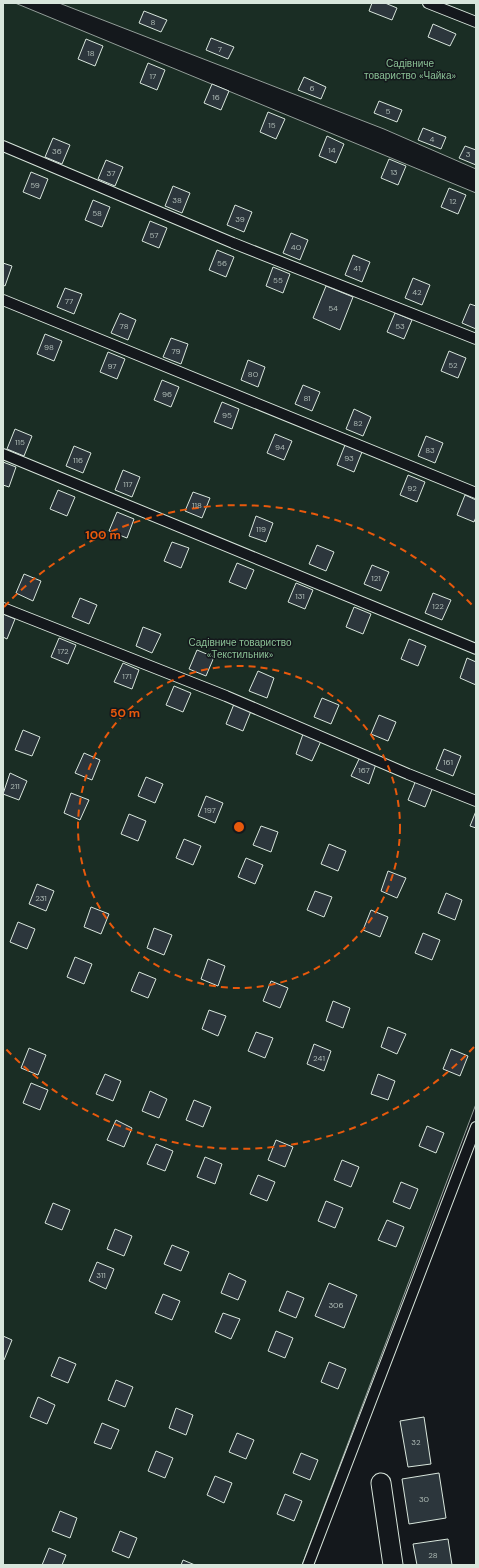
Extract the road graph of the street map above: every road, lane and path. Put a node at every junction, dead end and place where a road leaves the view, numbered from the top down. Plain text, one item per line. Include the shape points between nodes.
1 (428, 3) edge
2 (476, 22) edge
3 (3, 146) edge
4 (3, 300) edge
5 (476, 339) edge
6 (3, 454) edge
7 (476, 492) edge
8 (3, 608) edge
9 (476, 649) edge
10 (476, 801) edge
11 (476, 1128) edge
12 (381, 1484) dead end
13 (308, 1565) edge
14 (393, 1565) edge

1 - 2 lane
3 - 5 lane via 233,243
4 - 7 lane
6 - 9 lane
8 - 10 lane via 226,696
11 - 13 lane
12 - 14 street

